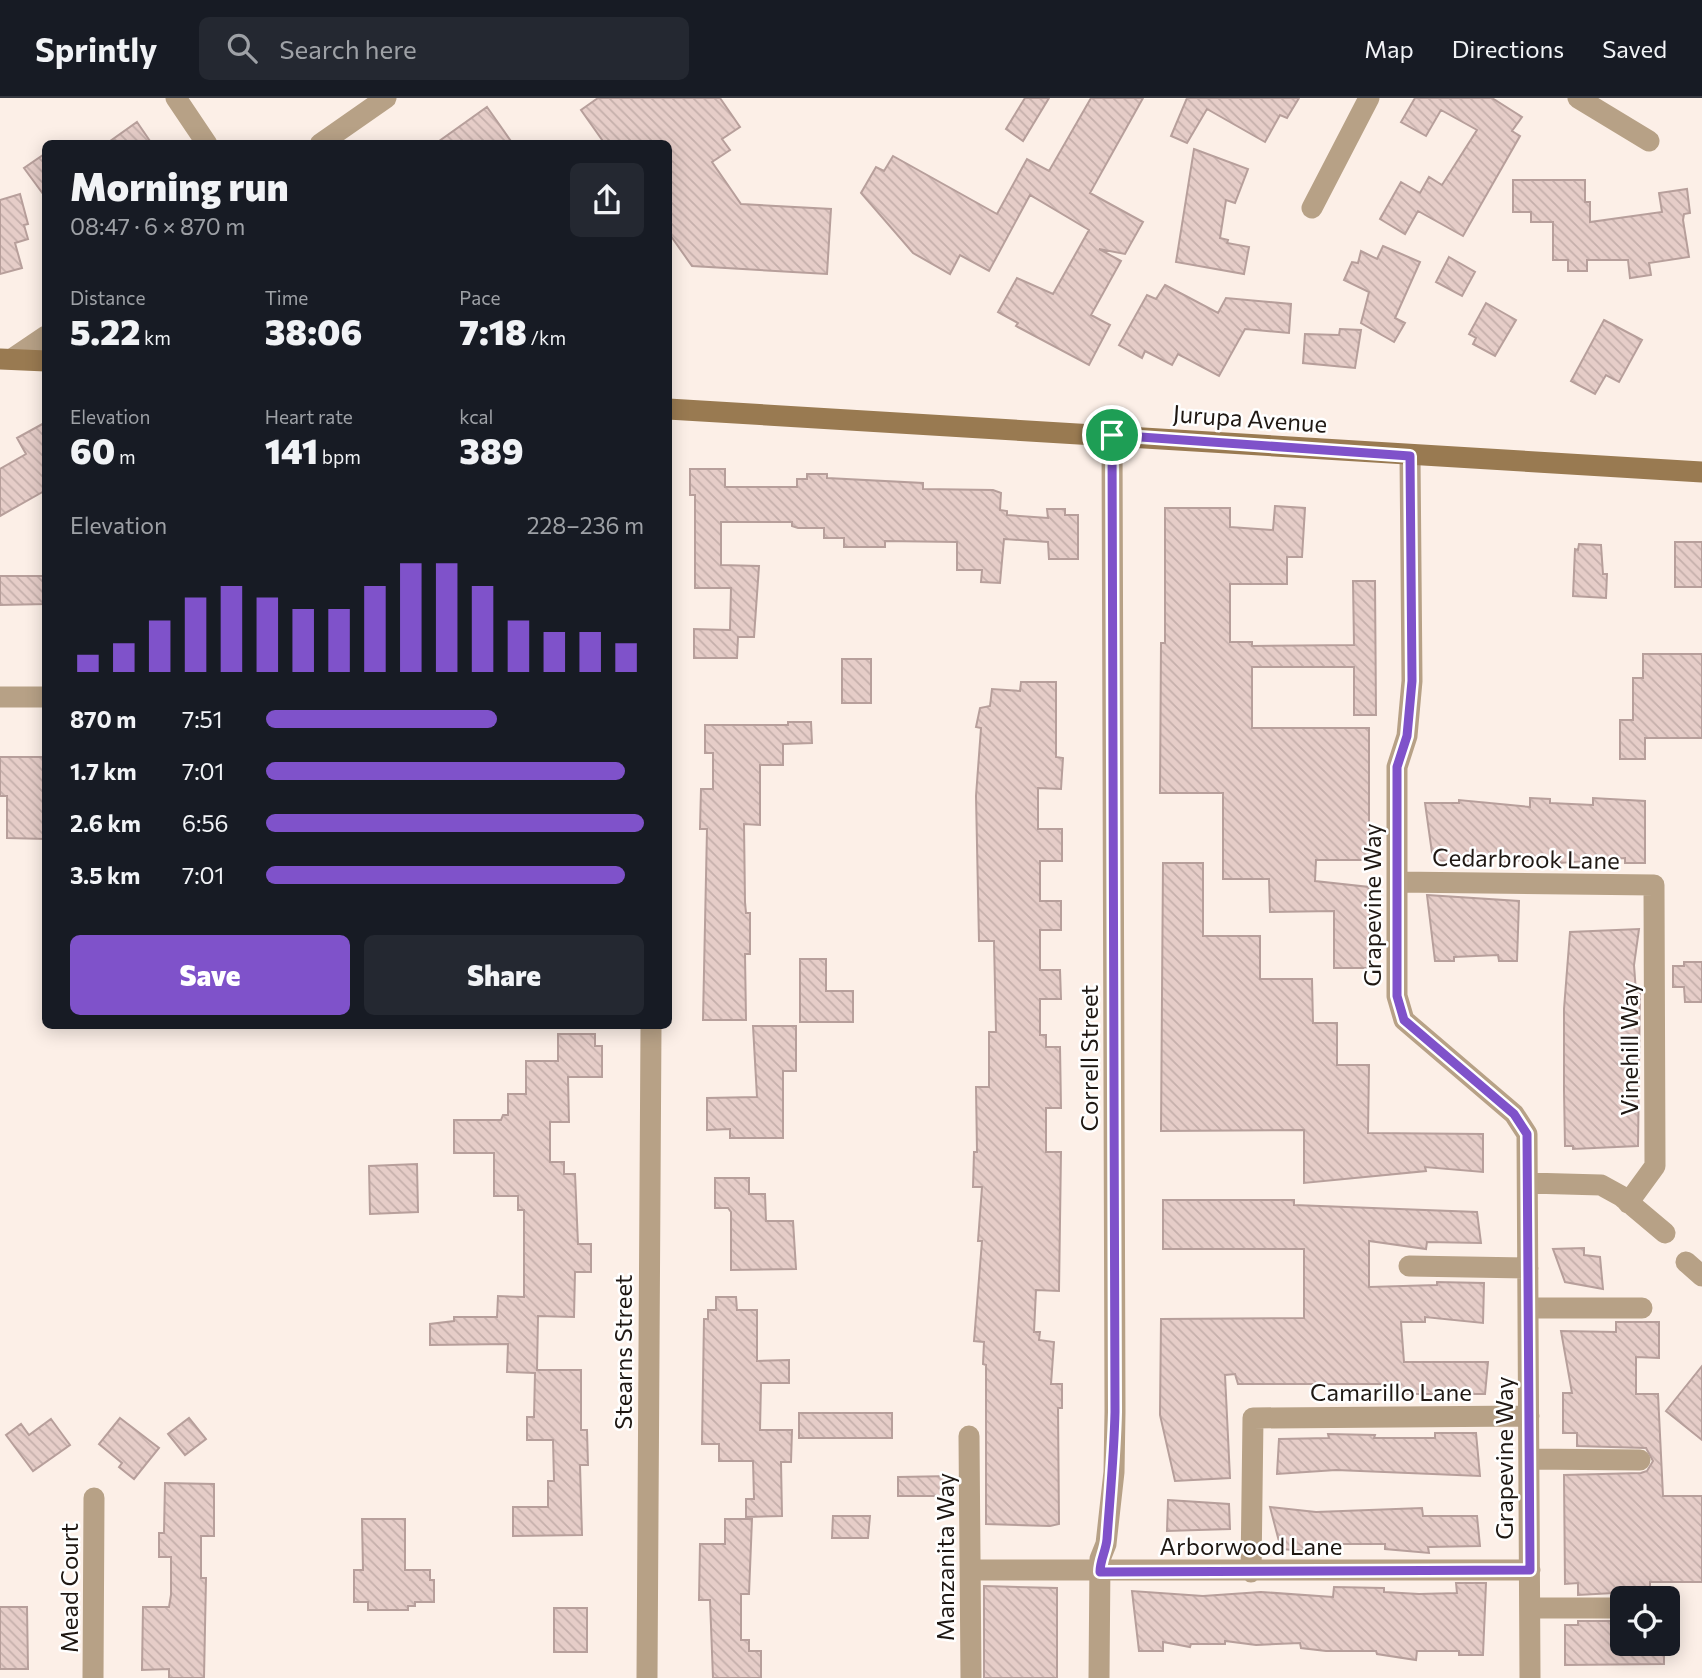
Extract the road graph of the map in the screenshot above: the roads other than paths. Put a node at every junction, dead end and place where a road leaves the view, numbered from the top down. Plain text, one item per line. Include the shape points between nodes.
1 (176, 98) edge
2 (386, 98) edge
3 (1369, 98) edge
4 (1578, 98) edge
5 (204, 140) edge
6 (326, 140) edge
7 (1649, 141) dead end
8 (1312, 208) dead end
9 (42, 338) edge
10 (4, 361) edge
11 (42, 361) edge
12 (672, 409) edge
13 (1112, 435) junction
14 (1410, 456) junction
15 (1702, 472) edge
16 (0, 697) edge
17 (42, 697) edge
18 (1397, 882) junction
19 (1654, 886) joint
20 (651, 1029) edge
21 (1528, 1183) junction
22 (1628, 1203) junction
23 (1665, 1233) dead end
24 (1686, 1262) dead end
25 (1409, 1266) dead end
26 (1528, 1268) junction
27 (1702, 1276) edge
28 (1528, 1308) junction
29 (1642, 1308) dead end
30 (1529, 1416) junction
31 (969, 1436) dead end
32 (1529, 1459) junction
33 (1640, 1460) dead end
34 (94, 1498) dead end
35 (972, 1570) junction
36 (1530, 1570) junction
37 (1100, 1572) junction
38 (1251, 1572) junction
39 (1530, 1608) junction
40 (1610, 1608) edge
41 (93, 1678) edge
42 (647, 1678) edge
43 (971, 1678) edge
44 (1099, 1678) edge
45 (1530, 1678) edge

1 - 5 street
2 - 6 street
3 - 8 street
4 - 7 street
9 - 10 street
10 - 11 main road
12 - 13 main road, Jurupa Avenue
13 - 14 main road, Jurupa Avenue
13 - 37 street, Correll Street via 1115,1448 1107,1544
14 - 15 main road, Jurupa Avenue
14 - 18 street, Grapevine Way via 1412,681 1407,736 1397,767
16 - 17 street
18 - 19 street, Cedarbrook Lane
18 - 21 street, Grapevine Way via 1397,996 1404,1020 1514,1114 1527,1134
19 - 22 street, Vinehill Way via 1656,1166
20 - 42 street, Stearns Street
21 - 22 street via 1601,1185
21 - 26 street, Grapevine Way
22 - 23 street
24 - 27 street
25 - 26 street
26 - 28 street, Grapevine Way
28 - 29 street
28 - 30 street, Grapevine Way
30 - 32 street, Grapevine Way
30 - 38 street, Camarillo Lane via 1253,1418
31 - 35 street, Manzanita Way
32 - 33 street
32 - 36 street, Grapevine Way
34 - 41 street, Mead Court
35 - 37 street, Arborwood Lane
35 - 43 street, Manzanita Way
36 - 38 street, Arborwood Lane
36 - 39 street, Grapevine Way
37 - 38 street, Arborwood Lane
37 - 44 street, Correll Street
39 - 40 street
39 - 45 street, Grapevine Way

